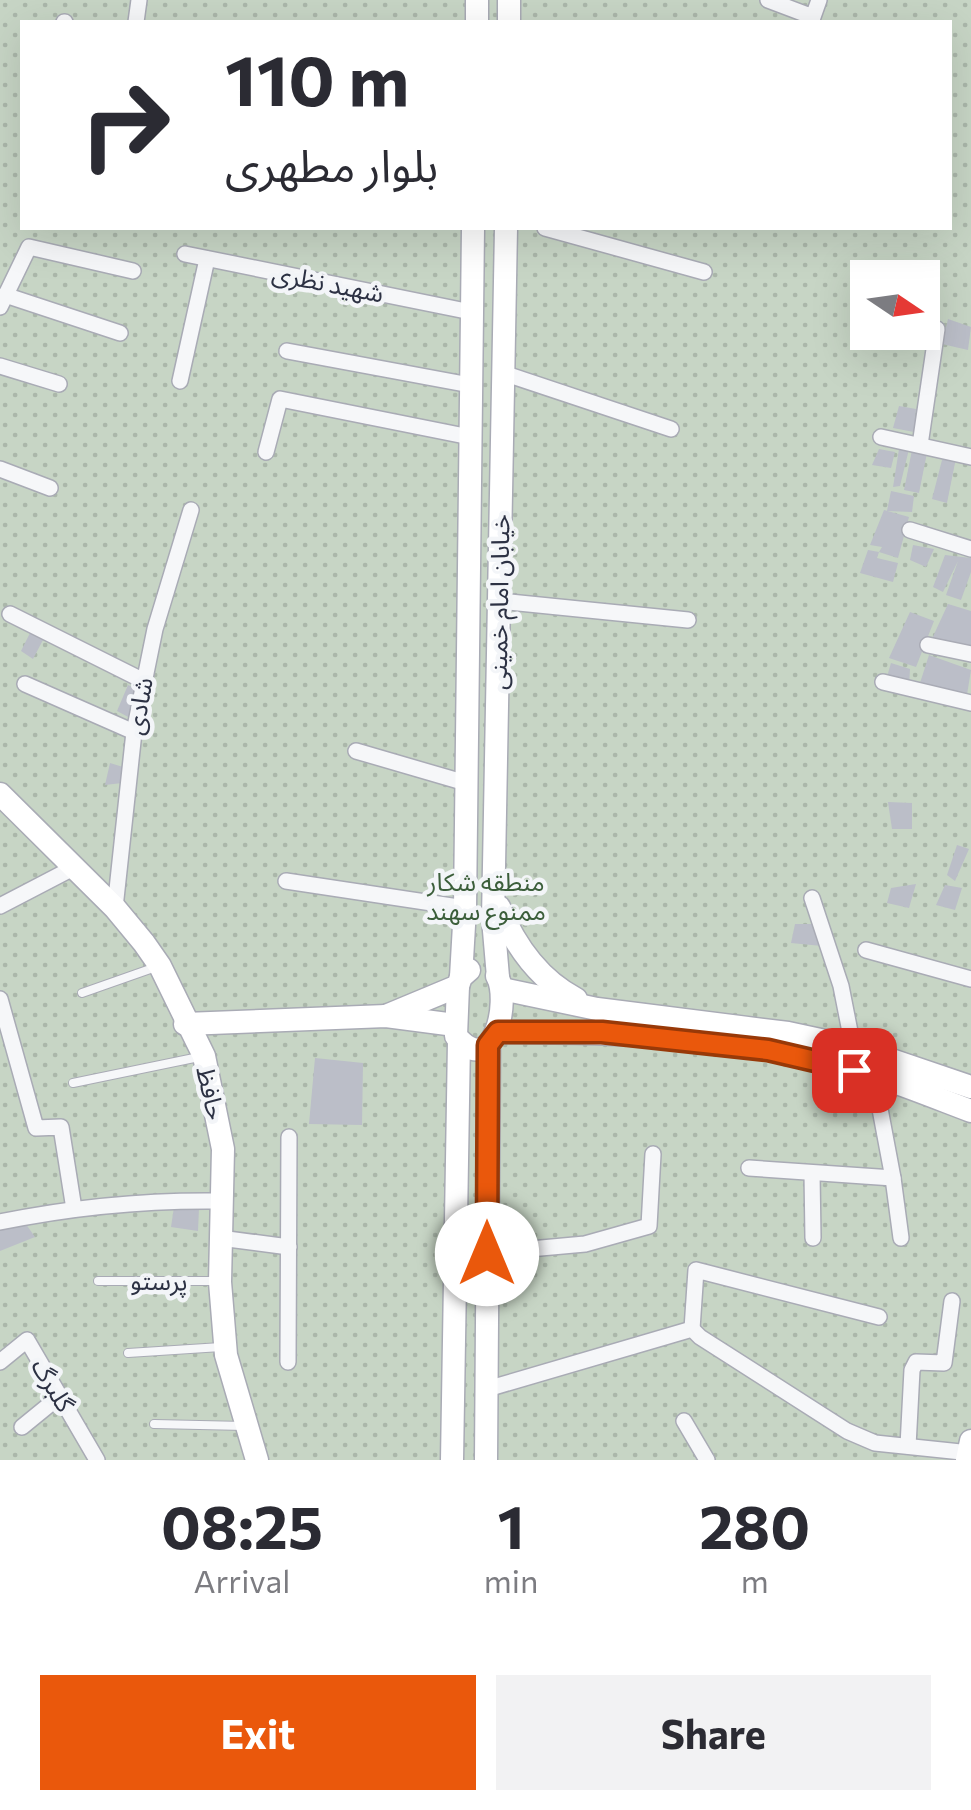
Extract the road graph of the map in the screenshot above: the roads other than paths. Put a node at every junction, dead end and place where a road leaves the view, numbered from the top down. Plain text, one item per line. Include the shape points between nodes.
1 (819, 0) edge
2 (784, 8) edge
3 (473, 230) edge
4 (506, 230) edge
5 (552, 230) edge
6 (185, 254) dead end
7 (207, 259) junction
8 (133, 271) dead end
9 (704, 272) dead end
10 (3, 301) edge
11 (471, 312) junction
12 (120, 333) dead end
13 (934, 350) edge
14 (287, 351) dead end
15 (0, 366) edge
16 (503, 373) junction
17 (180, 381) dead end
18 (59, 384) dead end
19 (470, 385) junction
20 (671, 429) dead end
21 (881, 436) dead end
22 (470, 437) junction
23 (920, 446) junction
24 (266, 452) dead end
25 (971, 457) edge
26 (0, 469) edge
27 (50, 488) dead end
28 (192, 510) dead end
29 (910, 530) dead end
30 (971, 550) edge
31 (499, 601) junction
32 (10, 614) dead end
33 (688, 620) dead end
34 (928, 644) dead end
35 (971, 654) edge
36 (144, 681) junction
37 (884, 682) dead end
38 (25, 684) dead end
39 (971, 704) edge
40 (134, 732) junction
41 (356, 752) dead end
42 (466, 783) junction
43 (0, 794) edge
44 (73, 868) junction
45 (286, 880) dead end
46 (495, 898) junction
47 (812, 898) dead end
48 (0, 906) edge
49 (115, 908) junction
50 (465, 908) junction
51 (866, 950) dead end
52 (160, 966) junction
53 (971, 978) edge
54 (459, 982) junction
55 (500, 983) junction
56 (82, 993) dead end
57 (0, 999) edge
58 (597, 1009) junction
59 (386, 1016) junction
60 (186, 1024) junction
61 (458, 1033) junction
62 (493, 1039) junction
63 (854, 1047) junction
64 (204, 1056) junction
65 (874, 1077) junction
66 (73, 1083) dead end
67 (971, 1088) edge
68 (971, 1111) edge
69 (289, 1137) dead end
70 (654, 1154) dead end
71 (749, 1168) dead end
72 (812, 1172) junction
73 (893, 1178) junction
74 (220, 1201) junction
75 (74, 1209) junction
76 (0, 1222) edge
77 (220, 1238) junction
78 (813, 1238) dead end
79 (900, 1238) dead end
80 (289, 1247) junction
81 (487, 1254) junction
82 (98, 1281) dead end
83 (220, 1282) junction
84 (952, 1301) dead end
85 (879, 1317) dead end
86 (692, 1329) junction
87 (225, 1347) junction
88 (128, 1353) dead end
89 (0, 1362) edge
90 (288, 1362) dead end
91 (487, 1390) junction
92 (60, 1396) junction
93 (684, 1422) dead end
94 (154, 1424) dead end
95 (245, 1426) junction
96 (22, 1427) dead end
97 (916, 1451) edge
98 (969, 1452) edge
99 (97, 1460) edge
100 (257, 1460) edge
101 (452, 1460) edge
102 (486, 1460) edge
103 (707, 1460) edge

1 - 2 street via 813,17
3 - 11 main road, خیابان امام خمینی
4 - 16 main road, خیابان امام خمینی
5 - 9 street
6 - 7 street, شهید نظری
7 - 11 street, شهید نظری
7 - 17 street
8 - 10 street via 29,247
10 - 12 street
11 - 19 main road, خیابان امام خمینی
13 - 23 street
14 - 19 street
15 - 18 street
16 - 20 street
16 - 31 main road, خیابان امام خمینی
19 - 22 main road, خیابان امام خمینی
21 - 23 street
22 - 24 street via 280,399
22 - 42 main road, خیابان امام خمینی
23 - 25 street
26 - 27 street
28 - 36 street, شادی
29 - 30 street
31 - 33 street
31 - 46 main road, خیابان امام خمینی
32 - 36 street
34 - 35 street
36 - 40 street, شادی
37 - 39 street
38 - 40 street
40 - 49 street, شادی
41 - 42 street
42 - 50 main road, خیابان امام خمینی
43 - 44 main road, حافظ
44 - 48 street
44 - 49 main road, حافظ
45 - 50 street
46 - 55 main road, خیابان امام خمینی
46 - 58 main road via 532,966
47 - 63 street
49 - 52 main road, حافظ
50 - 54 main road, خیابان امام خمینی
51 - 53 street
52 - 56 lane
52 - 60 main road, حافظ
54 - 55 main road via 480,967
54 - 59 main road
54 - 61 main road, خیابان امام خمینی
55 - 58 main road
55 - 62 main road, خیابان امام خمینی
57 - 75 street via 36,1128 61,1128
58 - 63 main road via 788,1032
59 - 60 main road
59 - 61 main road
60 - 64 main road, حافظ
61 - 62 main road via 472,1048
61 - 101 main road
62 - 65 main road via 602,1032 768,1050
62 - 81 main road
63 - 67 main road
64 - 66 lane
64 - 74 main road, حافظ via 223,1149
65 - 68 main road
65 - 73 street
69 - 80 street
70 - 81 street via 649,1226 584,1244
71 - 72 street
72 - 73 street
72 - 78 street
73 - 79 street
74 - 75 street
74 - 77 main road, حافظ
75 - 76 street
77 - 80 street
77 - 83 main road, حافظ
80 - 90 street
81 - 91 main road
82 - 83 lane, پرستو
83 - 87 main road, حافظ
84 - 97 street via 944,1363 916,1362 912,1370
85 - 86 street via 696,1270
86 - 91 street
86 - 97 street via 847,1431
87 - 88 lane
87 - 95 main road, حافظ
89 - 92 street, گلبرگ via 26,1340
91 - 102 main road
92 - 96 street
92 - 99 street, گلبرگ
93 - 103 street
94 - 95 lane
95 - 100 main road, حافظ
97 - 98 street

